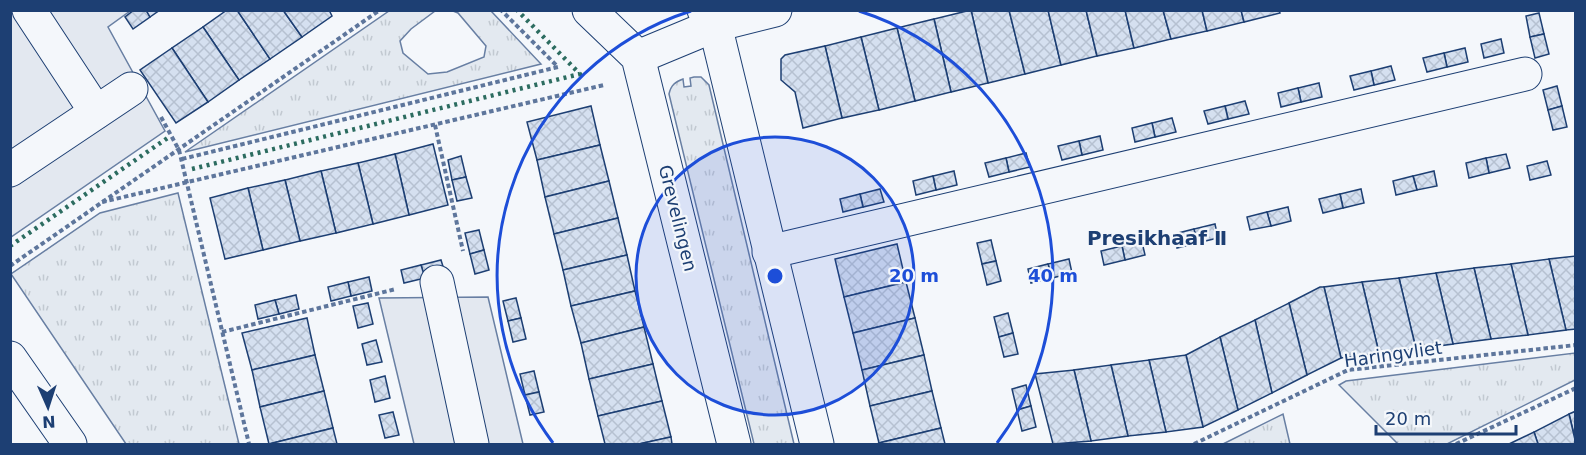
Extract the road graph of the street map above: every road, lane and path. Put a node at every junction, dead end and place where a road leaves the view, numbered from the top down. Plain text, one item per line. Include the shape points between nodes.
1 (29, 10) edge
2 (380, 10) edge
3 (501, 10) edge
4 (589, 10) edge
5 (775, 10) edge
6 (709, 18) edge
7 (641, 66) junction
8 (1525, 74) dead end
9 (131, 88) joint
10 (96, 112) junction
11 (435, 124) junction
12 (179, 150) junction
13 (182, 159) junction
14 (10, 170) edge
15 (187, 182) junction
16 (102, 202) junction
17 (770, 252) junction
18 (10, 266) edge
19 (437, 282) junction
20 (222, 332) junction
21 (1575, 345) edge
22 (10, 358) edge
23 (1575, 388) edge
24 (70, 444) edge
25 (249, 444) edge
26 (472, 444) edge
27 (734, 444) edge
28 (817, 444) edge
29 (1194, 444) edge
30 (1456, 444) edge

1 - 10 street
2 - 12 path
3 - 13 path via 558,67
4 - 7 street
5 - 6 street
6 - 7 street
6 - 17 street
7 - 11 path
7 - 27 street, Grevelingen
8 - 17 street
9 - 10 street
9 - 12 path via 155,106
10 - 14 street
11 - 15 path
11 - 19 path via 468,274
12 - 13 path
12 - 16 path
13 - 15 path
15 - 16 path
15 - 20 path
16 - 18 path
17 - 28 street
19 - 20 path
19 - 26 street
20 - 25 path
21 - 29 path, Haringvliet via 1348,370
22 - 24 street
23 - 30 path

